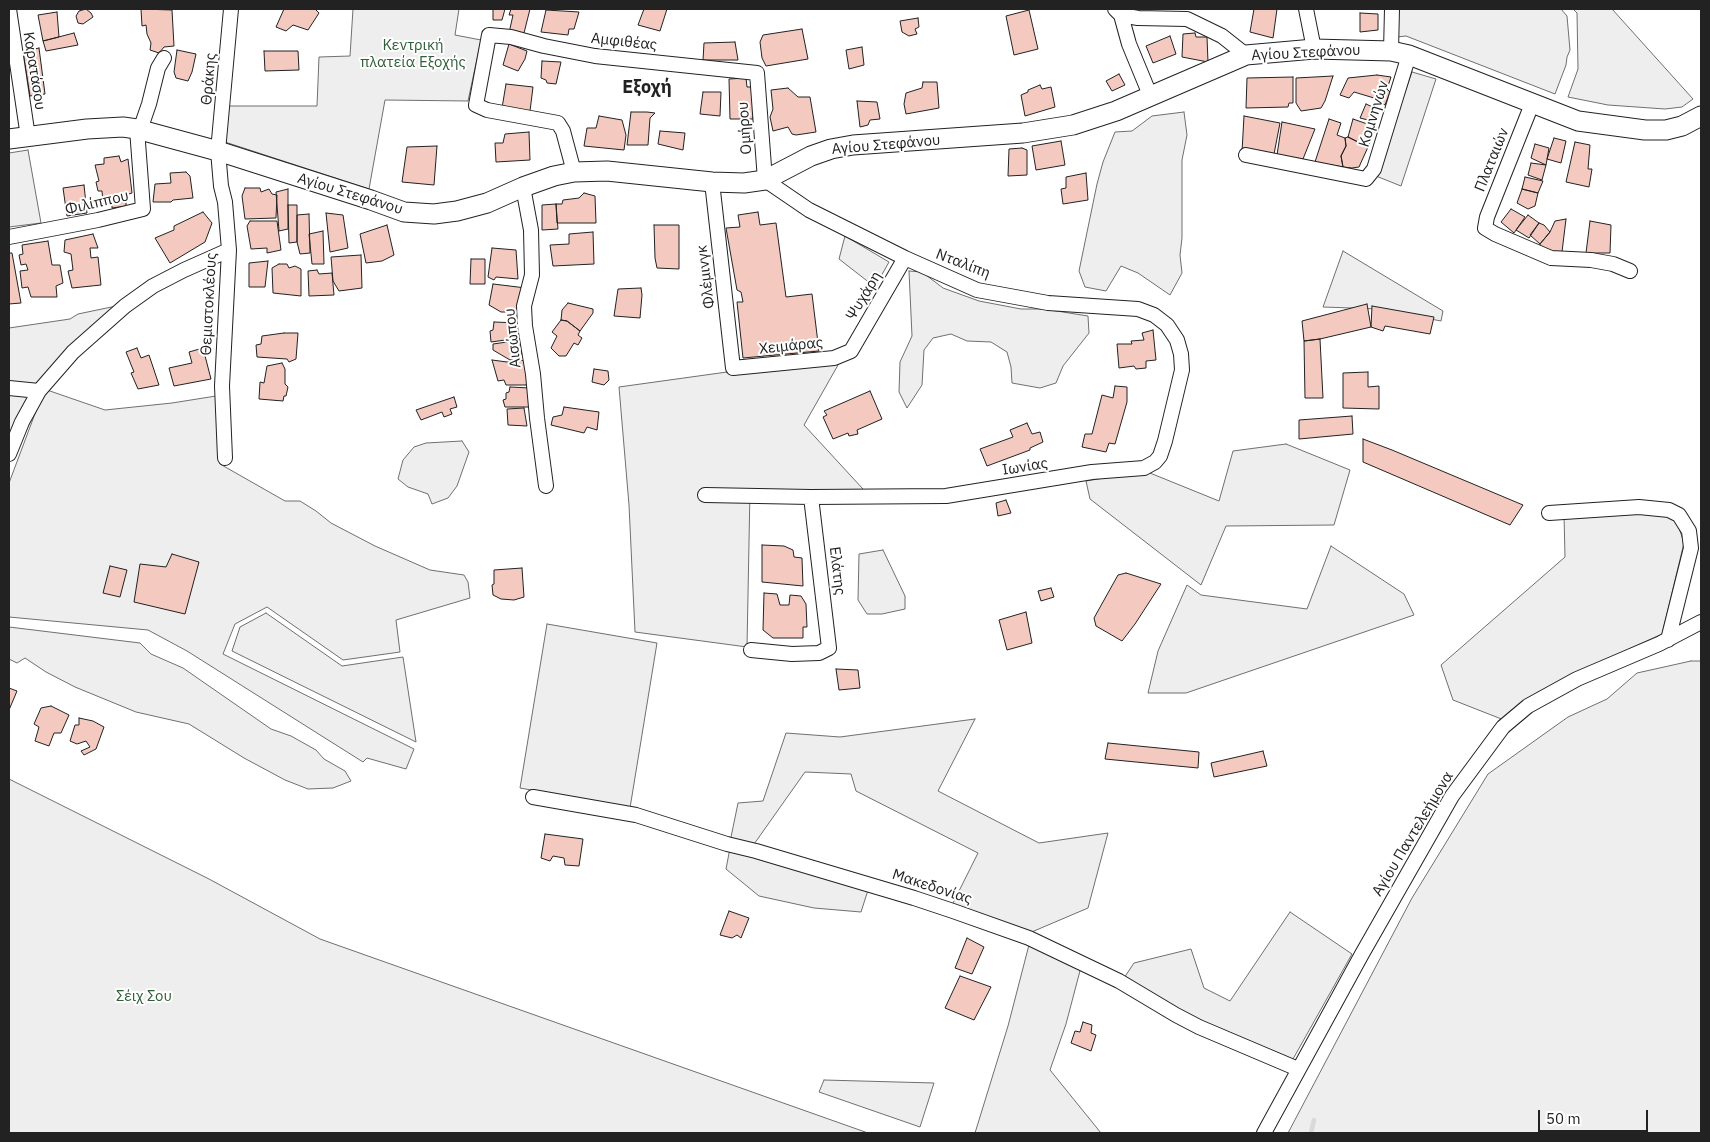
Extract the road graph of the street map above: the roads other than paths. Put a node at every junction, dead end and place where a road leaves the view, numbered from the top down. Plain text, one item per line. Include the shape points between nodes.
1 (9, 9) edge
2 (231, 9) edge
3 (1306, 9) edge
4 (1392, 9) edge
5 (1118, 11) edge
6 (1186, 14) edge
7 (1314, 49) junction
8 (1390, 51) junction
9 (1246, 55) junction
10 (1409, 56) junction
11 (164, 58) dead end
12 (757, 73) joint
13 (1150, 95) junction
14 (1532, 104) junction
15 (1701, 116) edge
16 (138, 129) junction
17 (28, 137) junction
18 (9, 138) edge
19 (218, 151) junction
20 (1246, 155) dead end
21 (574, 172) junction
22 (765, 180) junction
23 (712, 182) junction
24 (523, 187) junction
25 (9, 237) edge
26 (229, 250) junction
27 (905, 258) junction
28 (1630, 271) dead end
29 (1166, 325) joint
30 (850, 351) joint
31 (733, 368) joint
32 (9, 388) edge
33 (39, 391) junction
34 (9, 454) edge
35 (225, 458) dead end
36 (546, 486) dead end
37 (705, 495) dead end
38 (811, 497) junction
39 (1550, 513) dead end
40 (1701, 622) edge
41 (1668, 640) junction
42 (751, 650) dead end
43 (533, 797) dead end
44 (1298, 1069) junction
45 (1264, 1133) edge

1 - 17 street, Καρατάσου
2 - 19 street, Θράκης
3 - 7 street
4 - 8 street
5 - 6 street via 1138,18
5 - 13 street
6 - 9 street
7 - 8 street, Αγίου Στεφάνου
7 - 9 street, Αγίου Στεφάνου
8 - 10 street, Αγίου Στεφάνου
9 - 13 street, Αγίου Στεφάνου
10 - 14 street, Αγίου Στεφάνου
10 - 20 street, Κομνηνών via 1374,169 1366,179
11 - 16 street
12 - 21 street, Αμφιθέας via 595,56 489,35 476,105 486,110 558,123
12 - 22 street, Ομήρου
13 - 22 street, Αγίου Στεφάνου via 1074,125 1031,132 831,148
14 - 15 street, Αγίου Στεφάνου via 1578,121 1646,130 1682,126
14 - 28 street, Πλαταιών via 1484,228 1551,258 1591,260
16 - 17 street, Αγίου Στεφάνου via 87,129
16 - 19 street, Αγίου Στεφάνου
16 - 25 street, Φιλίππου via 143,208
17 - 18 street, Αγίου Στεφάνου
19 - 24 street, Αγίου Στεφάνου via 404,212 434,214 457,211 487,203
19 - 26 street, Θεμιστοκλέους
21 - 23 street, Αγίου Στεφάνου via 606,171
21 - 24 street, Αγίου Στεφάνου
22 - 23 street, Αγίου Στεφάνου
22 - 27 street, Νταλίπη via 809,210
23 - 31 street, Φλέμινγκ
24 - 36 street, Αισώπου via 531,230 532,266 524,306 525,326
26 - 33 street via 153,286 125,306 73,352
26 - 35 street, Θεμιστοκλέους via 222,386
27 - 29 street, Νταλίπη via 977,290 1048,303 1138,310 1154,315
27 - 30 street, Ψυχάρη
29 - 38 street, Ιωνίας via 1177,340 1182,370 1165,441 1156,462 1137,469 1092,472 946,496
30 - 31 street, Χειμάρας via 834,358
32 - 33 street
33 - 34 street
37 - 38 street, Ιωνίας
38 - 42 street, Ελάτης via 829,648 792,654
39 - 41 street via 1638,507 1669,510 1685,521 1690,548
40 - 41 street, Αγίου Παντελεήμονα
41 - 44 street, Αγίου Παντελεήμονα via 1577,679 1528,706 1503,727 1452,796
43 - 44 street, Μακεδονίας via 636,815 906,895 972,918 1028,938 1119,981 1199,1027
44 - 45 street, Αγίου Παντελεήμονα

